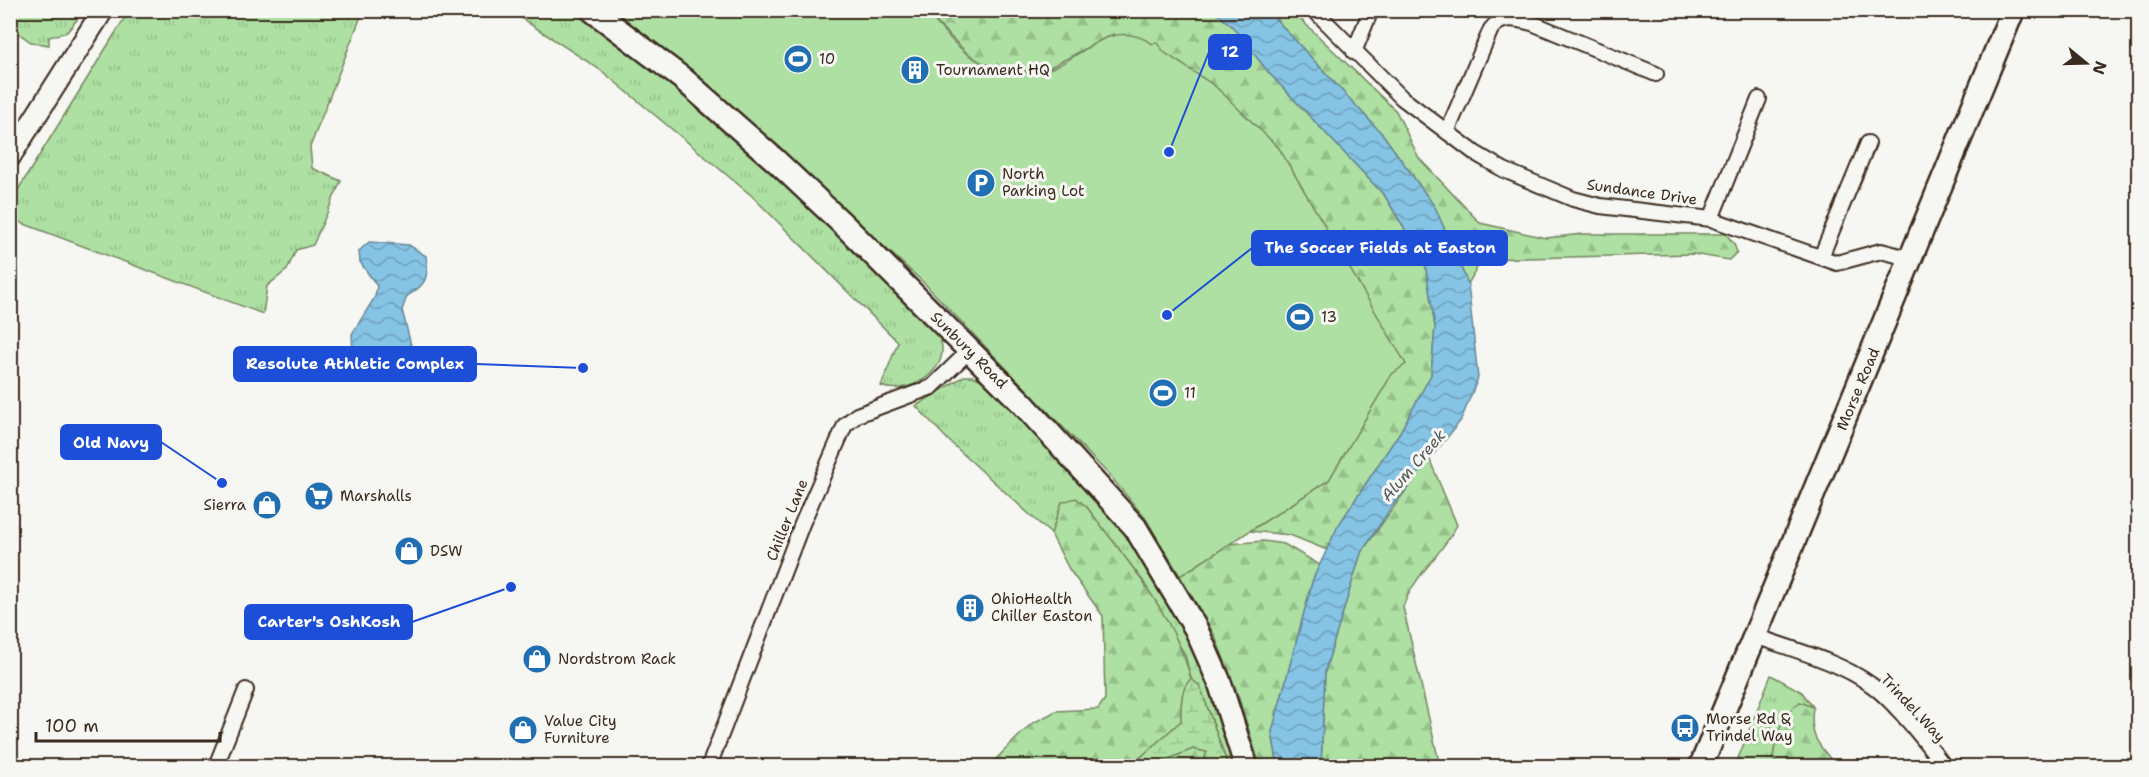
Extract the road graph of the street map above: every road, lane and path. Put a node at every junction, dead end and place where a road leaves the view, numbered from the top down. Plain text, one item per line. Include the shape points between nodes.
1 (103, 10) edge
2 (592, 10) edge
3 (1314, 10) edge
4 (1371, 10) edge
5 (2013, 10) edge
6 (1354, 52) junction
7 (1656, 74) dead end
8 (1759, 99) dead end
9 (1447, 132) junction
10 (1868, 143) dead end
11 (10, 157) edge
12 (1711, 219) junction
13 (1821, 257) junction
14 (1912, 259) junction
15 (970, 350) junction
16 (1755, 636) junction
17 (246, 690) dead end
18 (216, 766) edge
19 (709, 766) edge
20 (1246, 766) edge
21 (1701, 766) edge
22 (1944, 766) edge

1 - 11 main road
2 - 15 main road, Sunbury Road via 683,79 775,160
3 - 6 street, Sundance Drive
4 - 6 street
5 - 14 main road, Morse Road
6 - 9 street, Sundance Drive via 1402,98
7 - 9 street via 1532,23 1510,18 1495,23 1491,29
8 - 12 street
9 - 12 street, Sundance Drive via 1504,170 1574,199 1600,206
10 - 13 street
12 - 13 street, Sundance Drive
13 - 14 street, Sundance Drive via 1848,262 1881,251
14 - 16 main road, Morse Road
15 - 19 street, Chiller Lane via 932,387 857,415 845,425 802,524
15 - 20 main road, Sunbury Road via 1135,527 1196,629 1219,681
16 - 21 main road, Morse Road
16 - 22 street, Trindel Way via 1821,660 1870,684 1921,735
17 - 18 street

